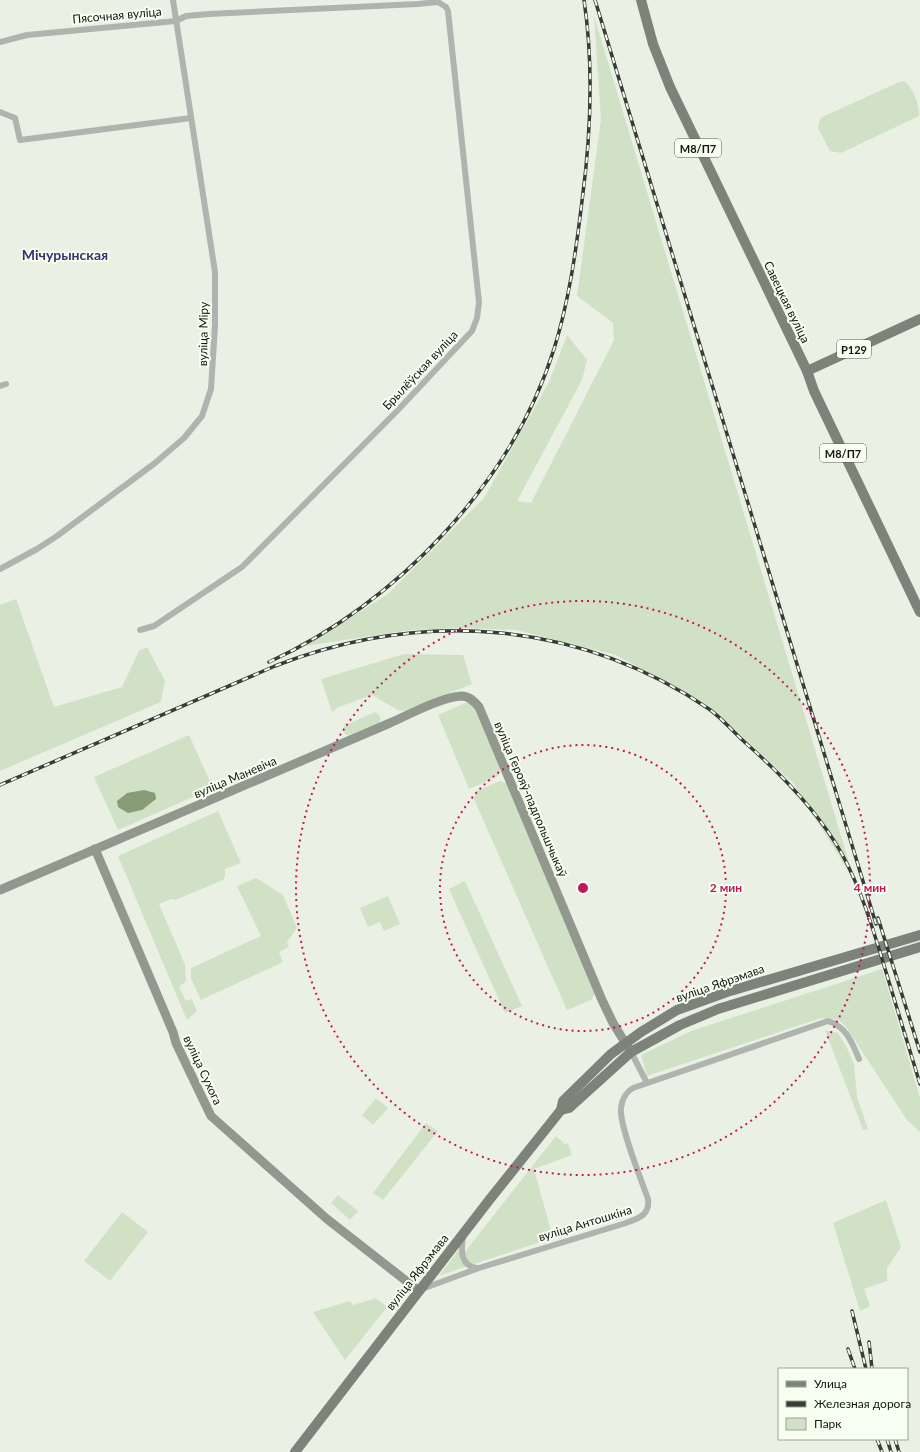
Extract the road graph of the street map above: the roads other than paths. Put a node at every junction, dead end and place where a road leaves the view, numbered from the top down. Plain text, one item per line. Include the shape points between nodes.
1 (173, 0) edge
2 (360, 0) edge
3 (641, 0) edge
4 (356, 6) junction
5 (448, 11) joint
6 (176, 21) junction
7 (0, 42) edge
8 (0, 112) edge
9 (191, 118) junction
10 (920, 319) edge
11 (807, 371) junction
12 (0, 569) edge
13 (920, 612) edge
14 (140, 630) dead end
15 (479, 707) joint
16 (95, 850) junction
17 (0, 890) edge
18 (920, 935) edge
19 (920, 947) edge
20 (625, 1044) junction
21 (631, 1052) junction
22 (859, 1058) dead end
23 (647, 1083) junction
24 (561, 1110) junction
25 (464, 1232) junction
26 (479, 1268) junction
27 (419, 1291) junction
28 (295, 1452) edge

1 - 6 street, вуліца Міру
2 - 4 street
3 - 11 main road, Савецкая вуліца / М8/П7 via 653,44 670,87
4 - 5 street, Пясочная вуліца via 438,2
4 - 6 street, Пясочная вуліца via 209,14 186,16
5 - 14 street, Брылёўская вуліца via 479,302 475,326 396,411 242,567 154,626
6 - 7 street, Пясочная вуліца via 27,35
6 - 9 street, вуліца Міру
8 - 9 street via 15,118 20,140
9 - 12 street, вуліца Міру via 215,272 213,380 206,406 192,431 171,451 57,536
10 - 11 main road, Р129
11 - 13 main road, Савецкая вуліца / М8/П7 via 814,391
15 - 16 street, вуліца Маневіча via 474,700 461,696 442,701
15 - 20 street, вуліца Герояў-падпольшчыкаў via 602,1000
16 - 17 street, вуліца Маневіча
16 - 27 street, вуліца Сухога via 176,1043 211,1116 327,1219
18 - 20 main road, вуліца Яфрэмава via 694,1004 658,1021
19 - 21 main road, вуліца Яфрэмава via 718,1009 666,1032
20 - 21 street, вуліца Герояў-падпольшчыкаў
20 - 24 main road, вуліца Яфрэмава via 582,1081 563,1101
21 - 23 street
21 - 24 main road, вуліца Яфрэмава via 569,1108
22 - 23 street, вуліца Антошкіна via 845,1031 828,1021
23 - 26 street, вуліца Антошкіна via 629,1090 620,1109 622,1123 648,1199 646,1213 626,1223
24 - 25 main road, вуліца Яфрэмава
25 - 26 street via 463,1259 470,1266
25 - 27 main road, вуліца Яфрэмава
26 - 27 street, вуліца Антошкіна
27 - 28 main road, вуліца Яфрэмава

